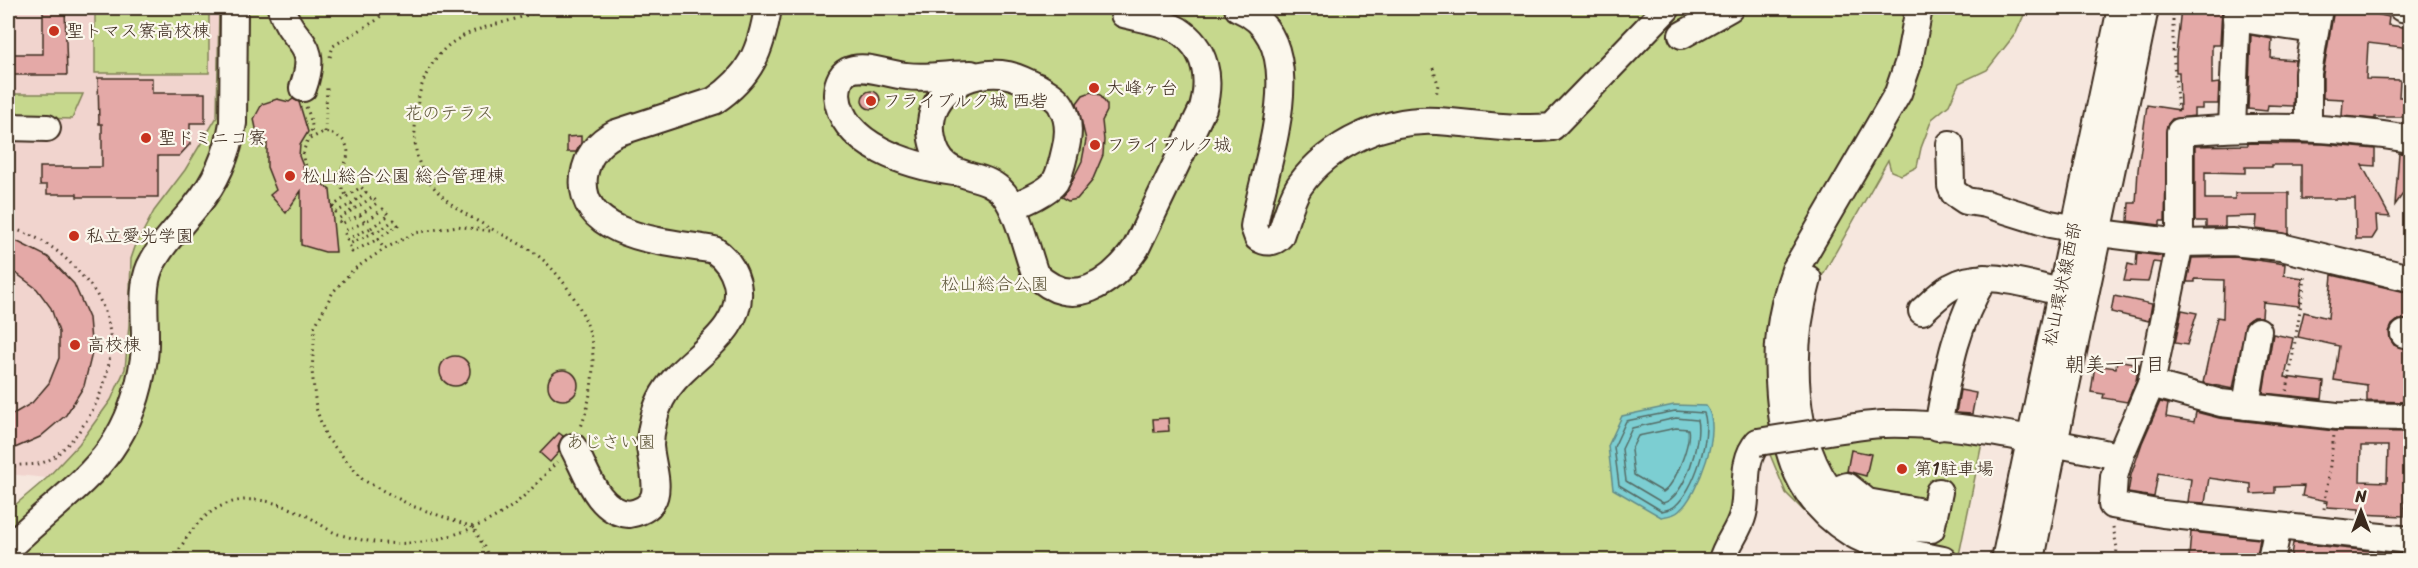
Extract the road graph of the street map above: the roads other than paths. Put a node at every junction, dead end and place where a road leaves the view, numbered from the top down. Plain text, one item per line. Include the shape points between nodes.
1 (234, 8) edge
2 (281, 8) edge
3 (768, 8) edge
4 (1123, 8) edge
5 (1238, 8) edge
6 (1667, 8) edge
7 (1730, 8) edge
8 (1919, 8) edge
9 (1934, 8) edge
10 (2121, 8) edge
11 (2145, 8) edge
12 (2402, 8) edge
13 (2410, 9) edge
14 (2237, 13) edge
15 (2317, 19) edge
16 (1682, 35) dead end
17 (983, 74) junction
18 (303, 88) road end
19 (8, 127) edge
20 (2232, 127) junction
21 (2308, 127) junction
22 (47, 128) dead end
23 (2410, 139) edge
24 (1950, 144) dead end
25 (954, 172) junction
26 (1012, 207) junction
27 (2074, 228) junction
28 (2100, 233) junction
29 (2180, 243) junction
30 (1984, 278) junction
31 (2410, 278) edge
32 (2061, 292) junction
33 (1922, 311) dead end
34 (2258, 331) dead end
35 (2151, 384) junction
36 (2246, 406) junction
37 (2410, 417) edge
38 (1938, 427) junction
39 (2042, 441) junction
40 (573, 447) road end
41 (2120, 456) junction
42 (1936, 503) dead end
43 (2278, 527) junction
44 (2410, 540) edge
45 (8, 548) edge
46 (1722, 561) edge
47 (1943, 561) edge
48 (2005, 561) edge
49 (2031, 561) edge
50 (2271, 561) edge

1 - 45 street via 230,141 198,205 160,248 148,270 142,377 125,429 94,471
2 - 18 street via 310,58
3 - 40 street via 755,57 727,92 714,101 616,133 601,142 587,164 586,197 600,219 622,231 723,255 733,271 738,297 725,331 676,378 659,403 651,440 657,488 647,506 629,514 609,508
4 - 26 street via 1124,14 1177,29 1194,45 1208,75 1203,108 1136,248 1124,265 1100,284 1077,292 1062,291 1035,274
5 - 6 street via 1268,32 1280,64 1274,139 1254,225 1257,236 1268,242 1280,236 1299,186 1336,150 1359,137 1409,122 1552,127 1630,53
7 - 16 street
8 - 47 street via 1909,61 1898,93 1795,270 1784,299 1777,362 1788,453 1811,496 1851,534 1877,545
9 - 42 street via 1923,67 1908,106 1809,278 1797,332 1796,362 1807,450 1831,492 1847,510 1875,525 1931,529
10 - 27 street, 松山環状線西部
11 - 28 street, 松山環状線西部
12 - 13 street
14 - 15 street
14 - 20 street
15 - 21 street via 2308,73
17 - 25 street via 965,78 949,88 934,111 934,147
17 - 25 street via 922,77 850,70 842,75 837,90 838,108 850,129 867,142 924,168
17 - 26 street via 1009,75 1045,91 1062,105 1069,134 1055,182 1032,199
19 - 22 street
20 - 21 street
20 - 29 street via 2180,132
21 - 23 street
24 - 27 street via 1951,186 1960,199
25 - 26 street via 991,184 1003,192
27 - 28 street
27 - 32 street, 松山環状線西部
28 - 29 street
28 - 39 street, 松山環状線西部
29 - 31 street via 2232,242 2281,247
29 - 35 street
30 - 32 street
30 - 33 street via 1952,286
30 - 38 street via 1964,314 1954,344
32 - 39 street, 松山環状線西部
34 - 36 street
35 - 36 street via 2221,404
35 - 41 street
36 - 37 street via 2337,416
38 - 39 street
38 - 46 street, bridge via 1883,424 1758,442 1751,450 1741,523
39 - 41 street
39 - 48 street, 松山環状線西部
39 - 49 street, 松山環状線西部
41 - 43 street via 2112,505
43 - 44 street
43 - 50 street

